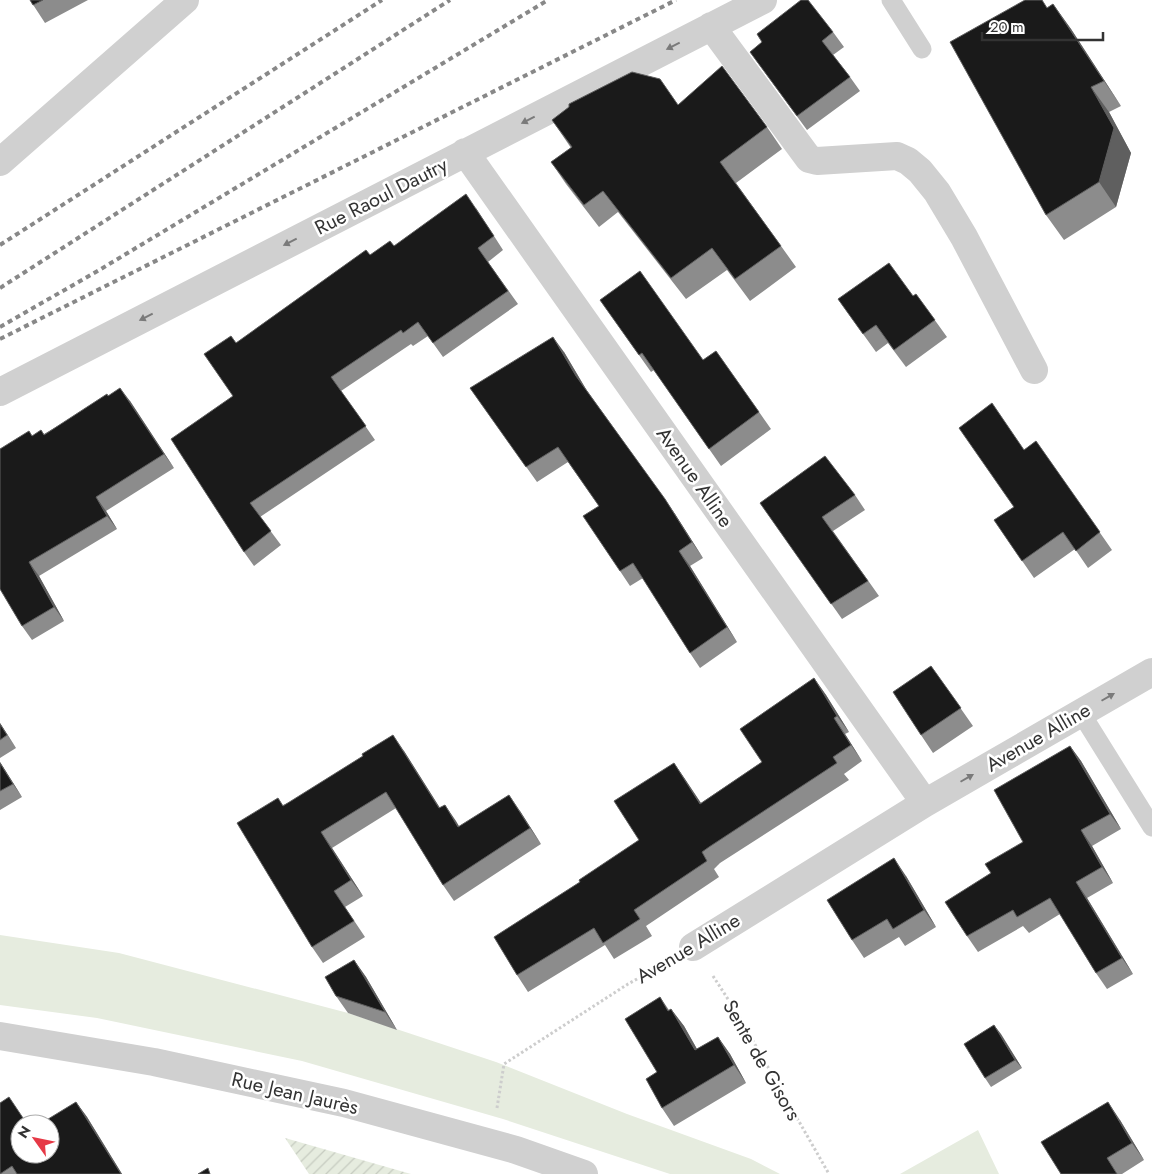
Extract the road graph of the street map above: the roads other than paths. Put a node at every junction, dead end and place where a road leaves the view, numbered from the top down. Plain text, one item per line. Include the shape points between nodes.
1 (185, 0) edge
2 (763, 0) edge
3 (891, 0) edge
4 (712, 26) junction
5 (922, 49) dead end
6 (465, 152) junction
7 (0, 162) edge
8 (1034, 370) dead end
9 (0, 392) edge
10 (1152, 672) edge
11 (1081, 713) junction
12 (925, 803) junction
13 (1152, 827) edge
14 (693, 947) road end
15 (0, 1036) edge
16 (584, 1174) edge

1 - 7 street
2 - 4 street, Rue Raoul Dautry
3 - 5 lane
4 -> 6 street, Rue Raoul Dautry
4 - 8 street via 809,158 817,161 897,156 920,171 964,237
6 -> 9 street, Rue Raoul Dautry
6 - 12 street, Avenue Alline
11 -> 10 street, Avenue Alline
12 -> 11 street, Avenue Alline
11 - 13 lane
12 - 14 street, Avenue Alline
15 - 16 street, Rue Jean Jaurès via 154,1062 344,1103 516,1150

